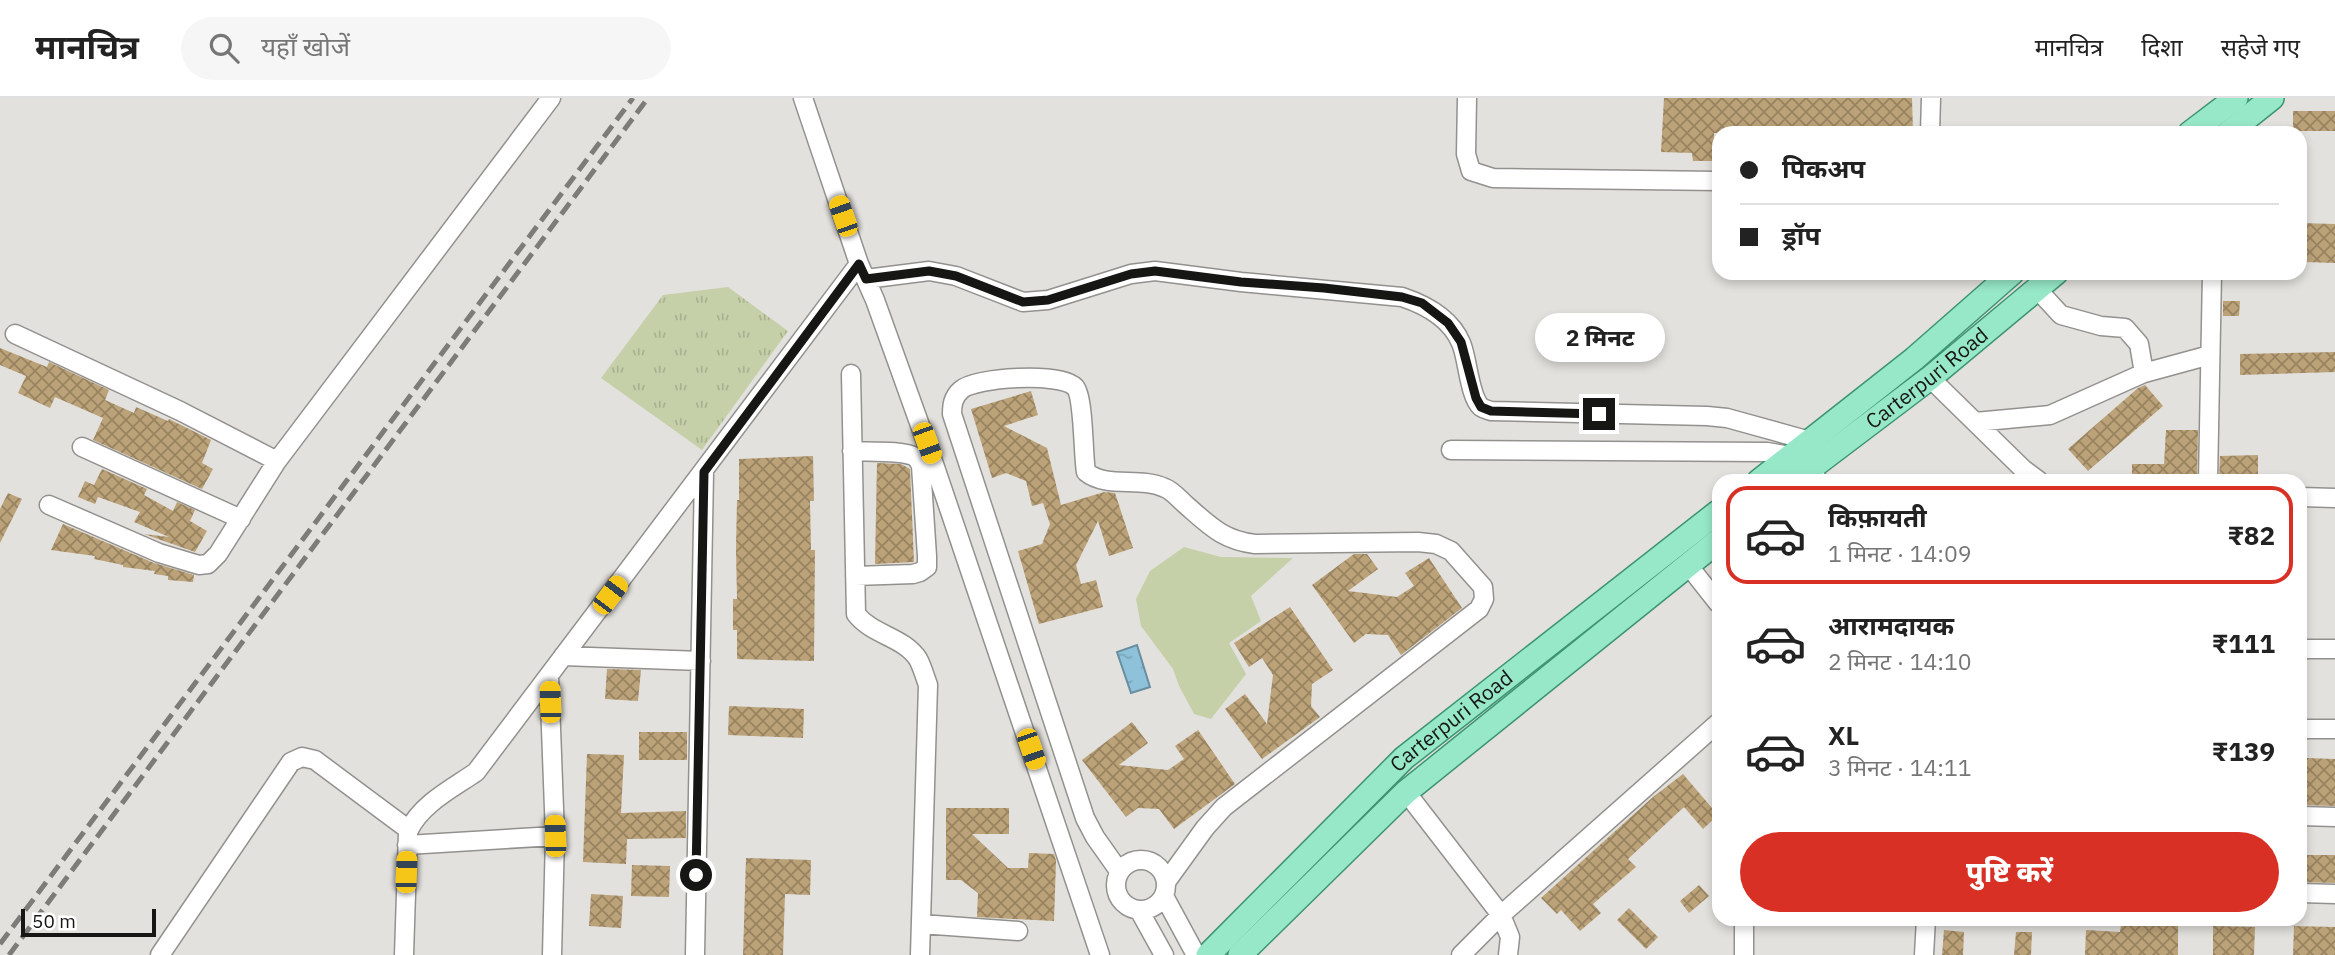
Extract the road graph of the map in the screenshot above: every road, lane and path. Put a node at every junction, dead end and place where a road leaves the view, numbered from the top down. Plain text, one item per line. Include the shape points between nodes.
1 (551, 98) edge
2 (803, 98) edge
3 (1467, 98) edge
4 (1931, 98) edge
5 (2236, 98) edge
6 (2272, 98) edge
7 (1930, 126) edge
8 (2199, 126) edge
9 (2237, 126) edge
10 (1712, 181) edge
11 (863, 271) junction
12 (2004, 280) edge
13 (2048, 280) edge
14 (2212, 280) edge
15 (2037, 289) junction
16 (15, 334) dead end
17 (2210, 355) junction
18 (2144, 373) junction
19 (851, 374) dead end
20 (1930, 378) junction
21 (1975, 422) junction
22 (1810, 441) junction
23 (82, 447) dead end
24 (1451, 450) dead end
25 (852, 451) junction
26 (277, 461) junction
27 (704, 472) junction
28 (1803, 472) edge
29 (2028, 474) edge
30 (2208, 474) edge
31 (2307, 498) edge
32 (2335, 498) edge
33 (49, 505) dead end
34 (1712, 517) edge
35 (241, 519) junction
36 (1712, 546) edge
37 (1688, 565) junction
38 (855, 576) junction
39 (1712, 595) edge
40 (2307, 649) edge
41 (2335, 649) edge
42 (563, 656) junction
43 (701, 662) junction
44 (549, 675) junction
45 (1712, 728) edge
46 (2307, 729) edge
47 (2335, 729) edge
48 (1406, 792) junction
49 (2307, 816) edge
50 (2335, 817) edge
51 (555, 836) junction
52 (408, 837) junction
53 (1119, 871) junction
54 (1165, 889) junction
55 (2307, 893) edge
56 (2335, 894) edge
57 (1139, 910) junction
58 (1501, 915) junction
59 (921, 924) junction
60 (1744, 926) edge
61 (1926, 926) edge
62 (1018, 931) dead end
63 (160, 955) edge
64 (404, 955) edge
65 (552, 955) edge
66 (695, 955) edge
67 (920, 955) edge
68 (1100, 955) edge
69 (1164, 955) edge
70 (1196, 955) edge
71 (1208, 955) edge
72 (1240, 955) edge
73 (1461, 955) edge
74 (1508, 955) edge
75 (1744, 955) edge
76 (1924, 955) edge

1 - 26 street
2 - 11 street
3 - 10 street via 1466,154 1471,171 1493,177
4 - 7 street
5 - 8 main road
6 - 9 main road
11 - 22 street via 929,271 956,276 1023,302 1048,300 1155,271 1402,297 1422,303 1448,323 1461,342 1476,398 1481,407 1491,411 1707,416
11 - 27 street
11 - 68 street via 936,467
12 - 22 main road, Carterpuri Road
13 - 15 main road, Carterpuri Road
14 - 17 street
15 - 18 street via 2060,315 2125,328 2139,344
15 - 20 main road, Carterpuri Road
16 - 26 street
17 - 18 street
17 - 30 street
18 - 21 street via 2050,415
19 - 25 street
20 - 21 street
20 - 28 main road, Carterpuri Road
21 - 29 street
22 - 28 main road, Carterpuri Road
23 - 35 street
24 - 28 street via 1745,451
25 - 38 street
25 - 38 street via 918,459 926,556 926,567 913,574
26 - 35 street
27 - 42 street
27 - 43 street
31 - 32 street
33 - 35 street via 159,553 200,565 218,554
34 - 71 main road, Carterpuri Road via 1404,758
36 - 37 main road, Carterpuri Road
37 - 39 street
37 - 48 main road, Carterpuri Road
38 - 59 street via 856,614 864,625 917,658 928,685
40 - 41 street
42 - 43 street
42 - 44 street
43 - 66 street
44 - 51 street
44 - 52 street via 476,772 414,818
45 - 58 street
46 - 47 street
48 - 58 street
48 - 72 main road, Carterpuri Road
49 - 50 street
51 - 52 street
51 - 65 street
52 - 63 street via 315,760 302,757 291,762
52 - 64 street
53 - 54 street via 1131,861 1146,860 1160,868
53 - 54 street via 1085,818 952,414 951,403 973,384 1041,376 1064,380 1077,389 1080,401 1086,472 1095,479 1151,482 1168,489 1220,535 1255,544 1436,544 1451,551 1483,587 1479,609 1224,807
53 - 57 street via 1117,893 1125,905
54 - 57 street via 1154,906
54 - 70 street
55 - 56 street
57 - 69 street
58 - 73 street
58 - 74 street via 1510,937
59 - 62 street
59 - 67 street
60 - 75 street
61 - 76 street

